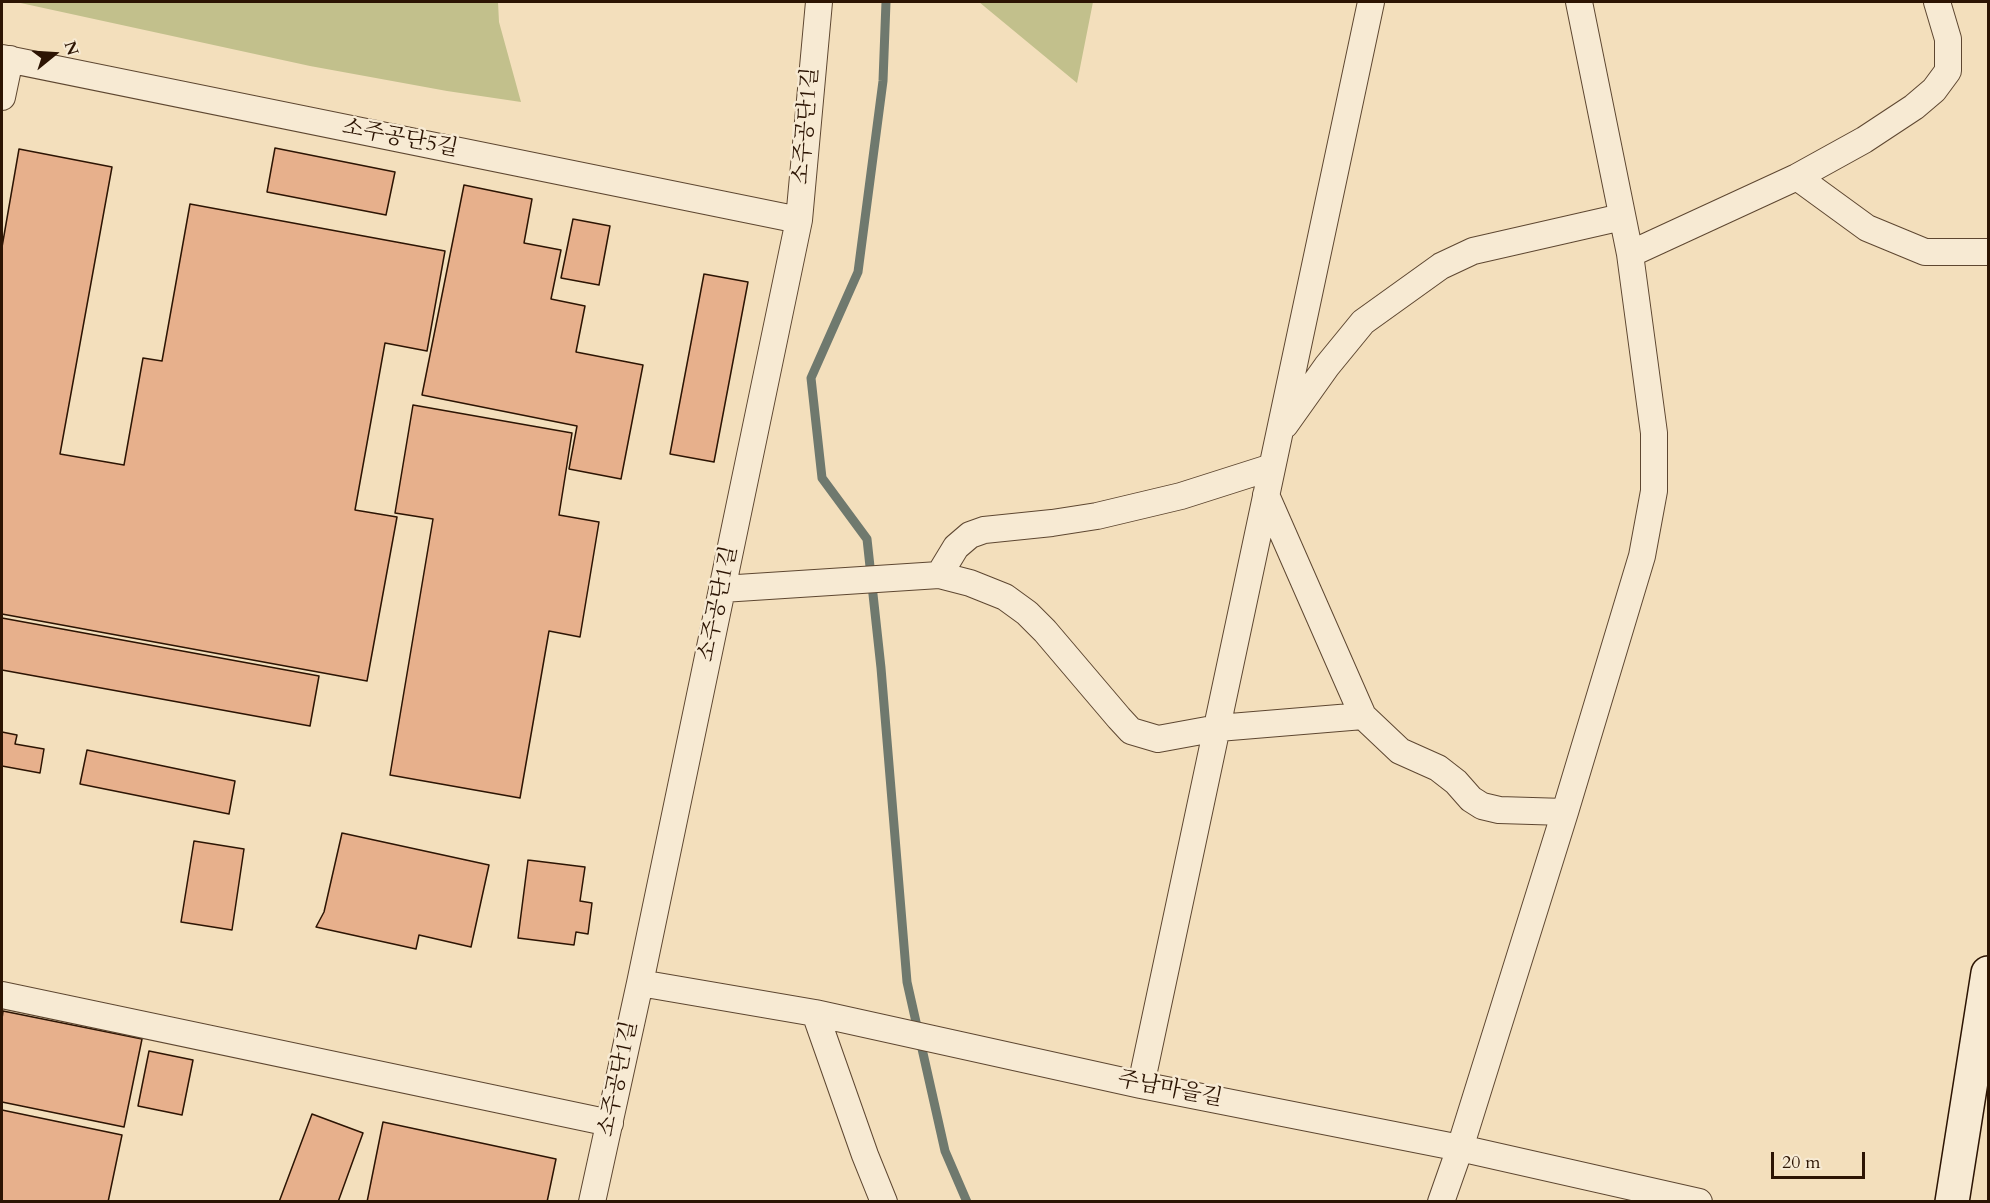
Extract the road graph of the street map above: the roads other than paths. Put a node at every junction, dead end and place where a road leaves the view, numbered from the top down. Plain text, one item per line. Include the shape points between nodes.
1 (819, 2) edge
2 (1371, 2) edge
3 (1579, 2) edge
4 (1937, 2) edge
5 (6, 59) edge
6 (2, 97) edge
7 (1797, 177) junction
8 (1622, 217) junction
9 (799, 220) junction
10 (1989, 252) edge
11 (1630, 254) junction
12 (1279, 433) junction
13 (1272, 467) junction
14 (1266, 495) junction
15 (939, 575) junction
16 (722, 589) junction
17 (1363, 716) junction
18 (1218, 728) junction
19 (1565, 812) junction
20 (1989, 973) edge
21 (640, 983) junction
22 (2, 995) edge
23 (814, 1013) junction
24 (1141, 1085) junction
25 (609, 1123) junction
26 (1460, 1148) junction
27 (592, 1202) edge
28 (884, 1202) edge
29 (1441, 1202) edge
30 (1699, 1202) edge
31 (1952, 1202) edge

1 - 9 street, 소주공단1길
2 - 12 street
3 - 8 street
4 - 7 street via 1948,39 1948,71 1934,90 1864,140
5 - 6 street
5 - 9 street, 소주공단5길
7 - 10 street via 1867,228 1925,252
7 - 11 street
8 - 11 street
8 - 12 street via 1473,251 1441,266 1363,322
9 - 16 street, 소주공단1길
11 - 19 street via 1653,433 1654,491 1642,556
12 - 13 street
13 - 14 street
13 - 15 street via 1181,496 1097,516 984,530 970,535 956,548
14 - 17 street
14 - 18 street
15 - 16 street
15 - 18 street via 996,593 1027,613 1131,731 1158,738
16 - 21 street, 소주공단1길
17 - 18 street
17 - 19 street via 1400,751 1438,768 1482,806
18 - 24 street
19 - 26 street
20 - 31 main road
21 - 23 street, 주남마을길
21 - 25 street, 소주공단1길
22 - 25 street
23 - 24 street, 주남마을길
23 - 28 street
24 - 26 street, 주남마을길
25 - 27 street, 소주공단1길
26 - 29 street
26 - 30 street, 주남마을길

